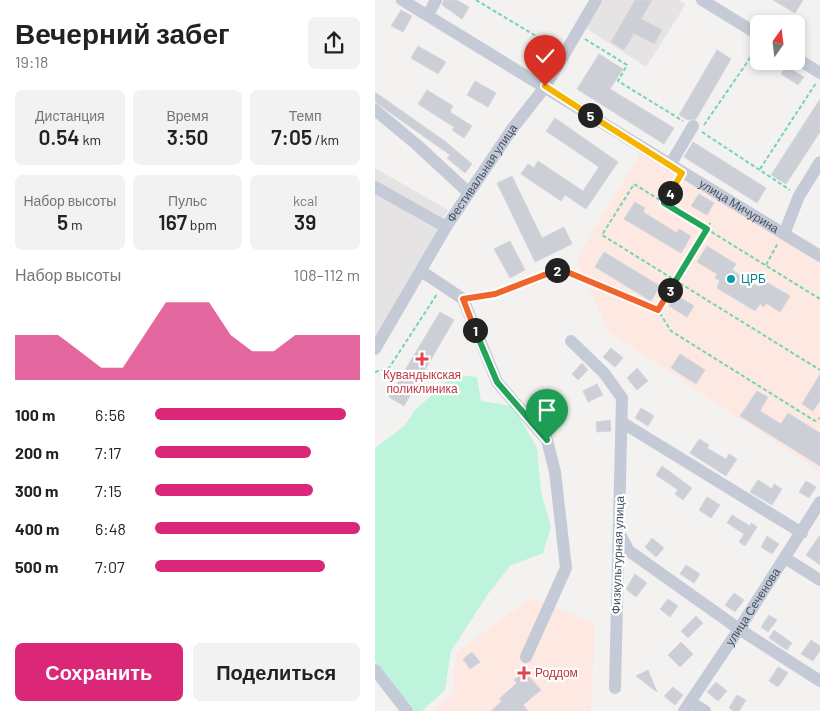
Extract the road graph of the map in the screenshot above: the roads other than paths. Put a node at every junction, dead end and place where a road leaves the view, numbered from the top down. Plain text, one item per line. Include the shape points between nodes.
1 (402, 0) edge
2 (436, 0) edge
3 (596, 0) edge
4 (702, 0) edge
5 (427, 16) junction
6 (750, 29) edge
7 (805, 64) edge
8 (820, 73) edge
9 (545, 86) junction
10 (375, 110) edge
11 (693, 126) road end
12 (820, 162) edge
13 (669, 165) junction
14 (375, 188) edge
15 (469, 193) junction
16 (446, 227) junction
17 (784, 234) junction
18 (820, 256) edge
19 (421, 271) junction
20 (571, 341) dead end
21 (375, 349) edge
22 (623, 422) junction
23 (820, 502) edge
24 (801, 532) junction
25 (620, 535) junction
26 (785, 558) junction
27 (820, 580) edge
28 (739, 630) junction
29 (526, 656) dead end
30 (375, 670) edge
31 (820, 681) edge
32 (615, 688) dead end
33 (687, 706) edge
34 (407, 711) edge
35 (705, 711) edge

1 - 5 street, улица Мичурина
2 - 5 street
3 - 9 street, Фестивальная улица
4 - 6 street
5 - 9 street, улица Мичурина
7 - 8 street
9 - 13 street, улица Мичурина
9 - 15 street, Фестивальная улица
10 - 15 street
11 - 13 street
12 - 17 street via 799,196
13 - 17 street, улица Мичурина
14 - 16 street
15 - 16 street, Фестивальная улица
16 - 19 street, Фестивальная улица
17 - 18 street, улица Мичурина
19 - 21 street, Фестивальная улица
19 - 29 street via 463,299 497,382 547,440 555,472 566,568
20 - 22 street, Физкультурная улица via 604,372 622,398
22 - 24 street
22 - 25 street, Физкультурная улица
23 - 24 street, улица Сеченова
24 - 26 street, улица Сеченова
25 - 28 street via 629,551
25 - 32 street, Физкультурная улица
26 - 27 street
26 - 28 street, улица Сеченова
28 - 31 street
28 - 33 street, улица Сеченова
30 - 34 street
33 - 35 street

